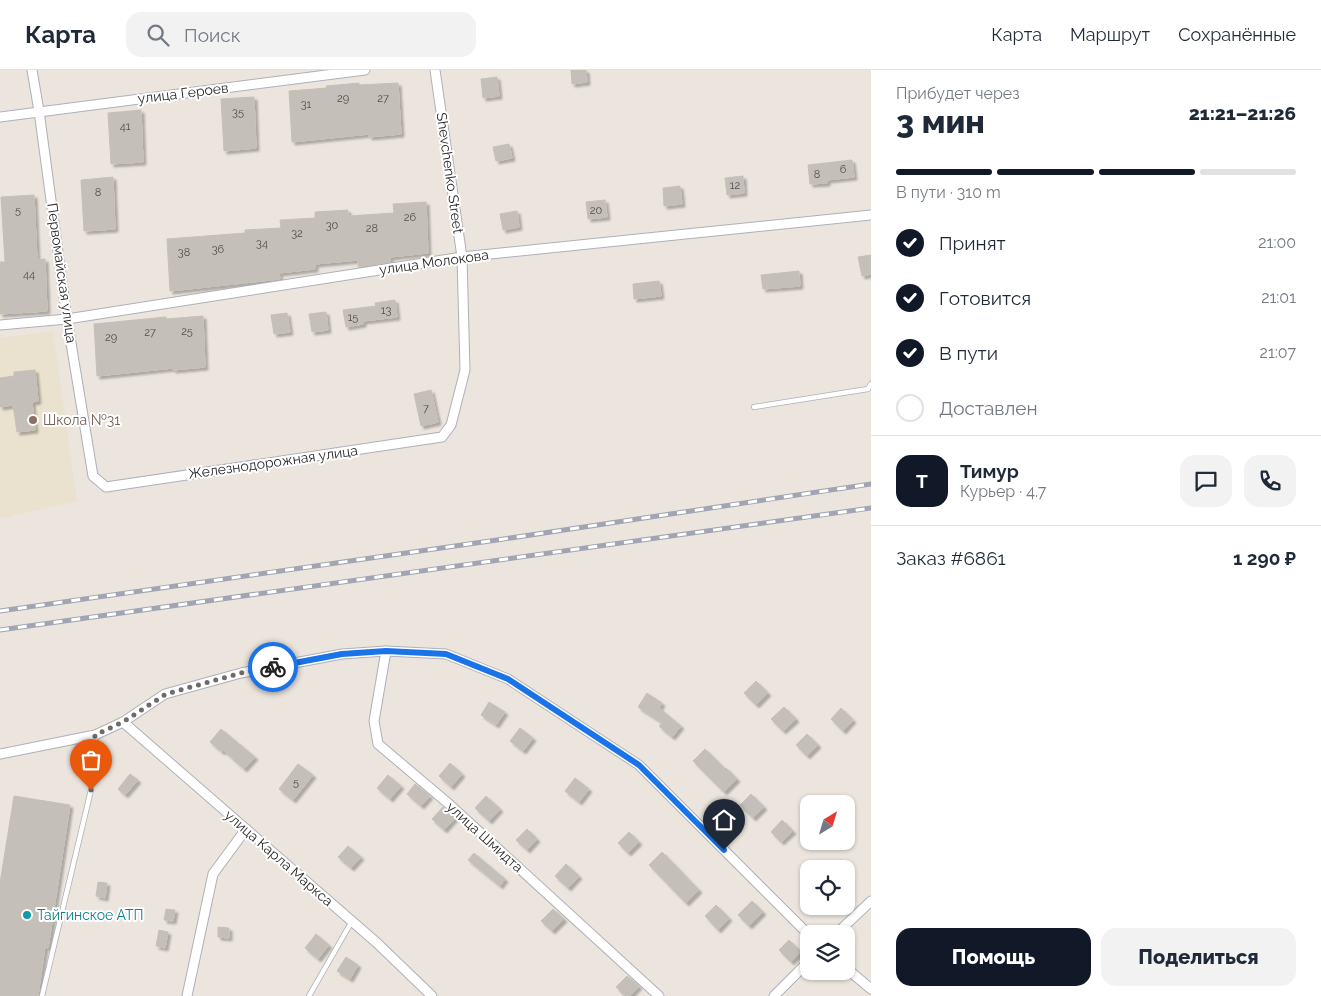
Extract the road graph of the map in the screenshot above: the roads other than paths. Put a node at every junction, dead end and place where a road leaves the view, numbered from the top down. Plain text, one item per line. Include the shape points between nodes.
1 (32, 70) edge
2 (365, 70) edge
3 (435, 70) edge
4 (40, 111) junction
5 (0, 117) edge
6 (871, 215) edge
7 (462, 257) junction
8 (67, 318) junction
9 (0, 325) edge
10 (871, 384) edge
11 (754, 407) dead end
12 (451, 425) joint
13 (93, 476) joint
14 (386, 651) junction
15 (123, 722) junction
16 (95, 735) junction
17 (0, 754) edge
18 (246, 829) junction
19 (871, 901) edge
20 (352, 921) junction
21 (846, 925) edge
22 (800, 926) edge
23 (800, 969) edge
24 (855, 976) edge
25 (871, 989) edge
26 (42, 996) edge
27 (187, 996) edge
28 (309, 996) edge
29 (432, 996) edge
30 (659, 996) edge
31 (774, 996) edge

1 - 4 street, Первомайская улица
2 - 4 street, улица Героев
3 - 7 street, Shevchenko Street
4 - 5 street, улица Героев
4 - 8 street, Первомайская улица
6 - 7 street, улица Молокова
7 - 8 street, улица Молокова
7 - 12 street, Shevchenko Street via 465,370
8 - 9 street, улица Молокова
8 - 13 street, Первомайская улица
10 - 11 lane via 868,388
12 - 13 street, Железнодорожная улица via 442,437 106,487
14 - 15 street via 342,654 241,673 166,694
14 - 22 street via 446,654 508,679 639,765
14 - 30 street, улица Шмидта via 374,721 378,744 449,804
15 - 16 street
15 - 18 street, улица Карла Маркса
16 - 17 street
16 - 26 lane via 91,790
18 - 20 street, улица Карла Маркса
18 - 27 street via 213,874
19 - 21 street
20 - 28 lane
20 - 29 street, улица Карла Маркса
23 - 31 street
24 - 25 street

